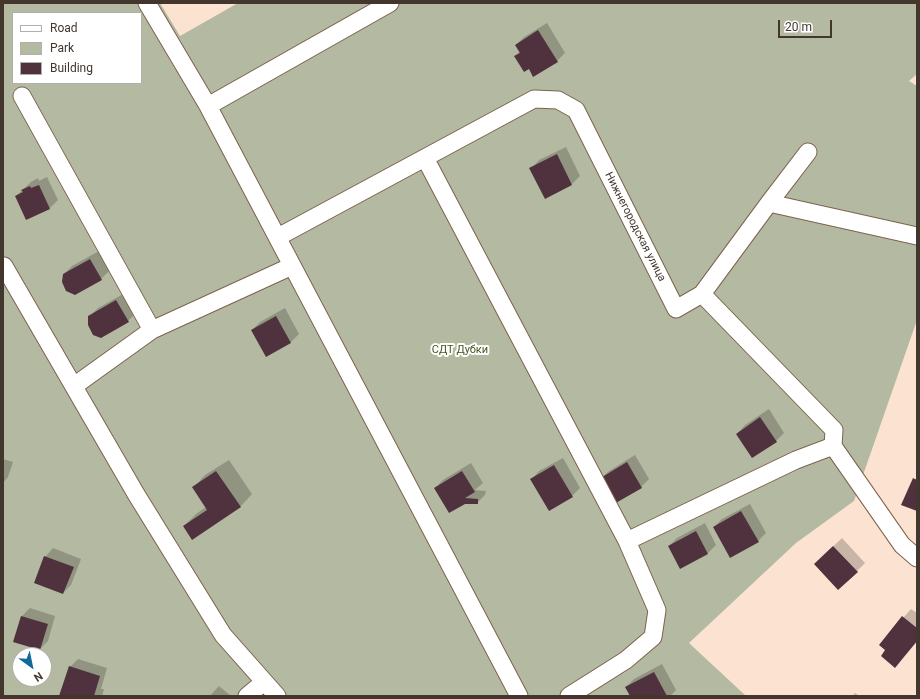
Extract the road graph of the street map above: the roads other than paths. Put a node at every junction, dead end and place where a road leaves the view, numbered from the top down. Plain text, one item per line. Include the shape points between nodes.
1 (148, 3) edge
2 (390, 3) edge
3 (22, 96) dead end
4 (208, 106) junction
5 (808, 152) dead end
6 (425, 158) junction
7 (769, 203) junction
8 (917, 236) edge
9 (278, 237) junction
10 (4, 266) dead end
11 (292, 266) junction
12 (702, 294) junction
13 (152, 330) junction
14 (74, 386) junction
15 (833, 446) junction
16 (627, 540) junction
17 (917, 558) edge
18 (264, 682) junction
19 (247, 696) edge
20 (277, 696) edge
21 (519, 696) edge
22 (569, 696) edge

1 - 4 street
2 - 4 street
3 - 13 street
4 - 9 street
5 - 7 street
6 - 9 street, Нижнегородская улица
6 - 12 street, Нижнегородская улица via 534,99 558,100 576,110 676,310
6 - 16 street
7 - 8 street
7 - 12 street
9 - 11 street
10 - 14 street
11 - 13 street
11 - 21 street
12 - 15 street via 834,430
13 - 14 street
14 - 18 street via 136,494 223,635
15 - 16 street via 796,460
15 - 17 street via 902,545
16 - 22 street via 657,610 653,637 626,660
18 - 19 street
18 - 20 street

